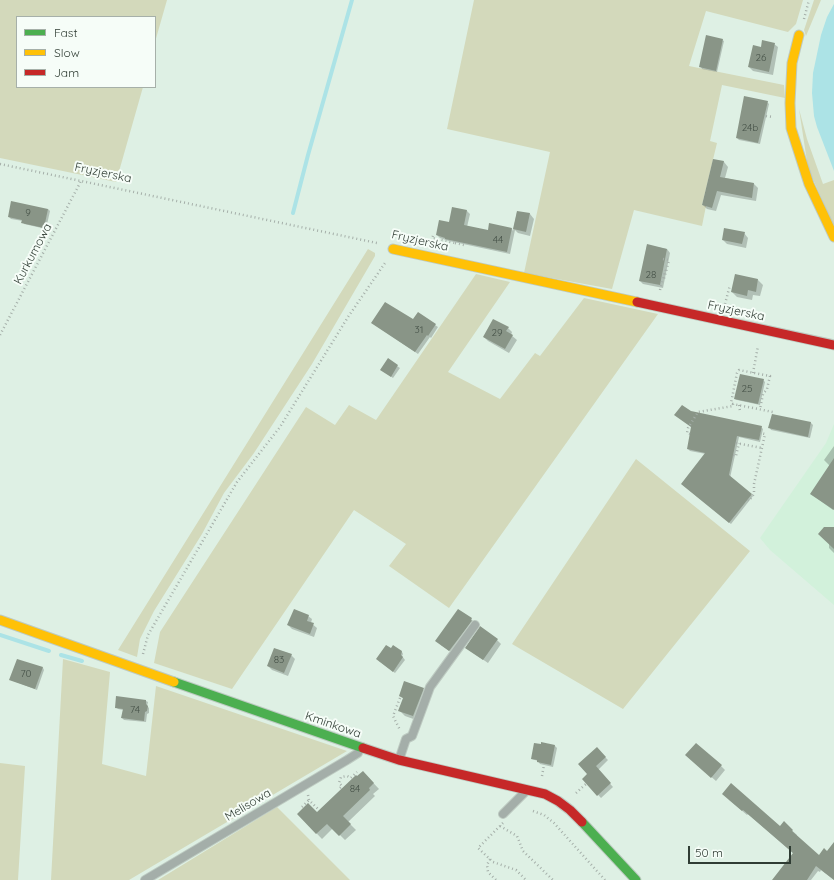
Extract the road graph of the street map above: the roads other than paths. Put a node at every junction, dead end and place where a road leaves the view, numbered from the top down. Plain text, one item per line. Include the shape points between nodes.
1 (799, 35) dead end
2 (834, 237) edge
3 (393, 249) road end
4 (834, 345) edge
5 (0, 620) edge
6 (476, 625) dead end
7 (360, 747) junction
8 (399, 760) junction
9 (528, 789) junction
10 (504, 818) road end
11 (145, 880) edge
12 (636, 880) edge

1 - 2 street via 792,63 791,128 809,184
3 - 4 street, Fryzjerska
5 - 7 street, Kminkowa
6 - 8 lane via 430,687 412,736 406,739
7 - 8 street, Kminkowa
7 - 11 lane, Melisowa via 358,753
8 - 9 street, Kminkowa
9 - 10 lane
9 - 12 street, Kminkowa via 545,794 570,810

